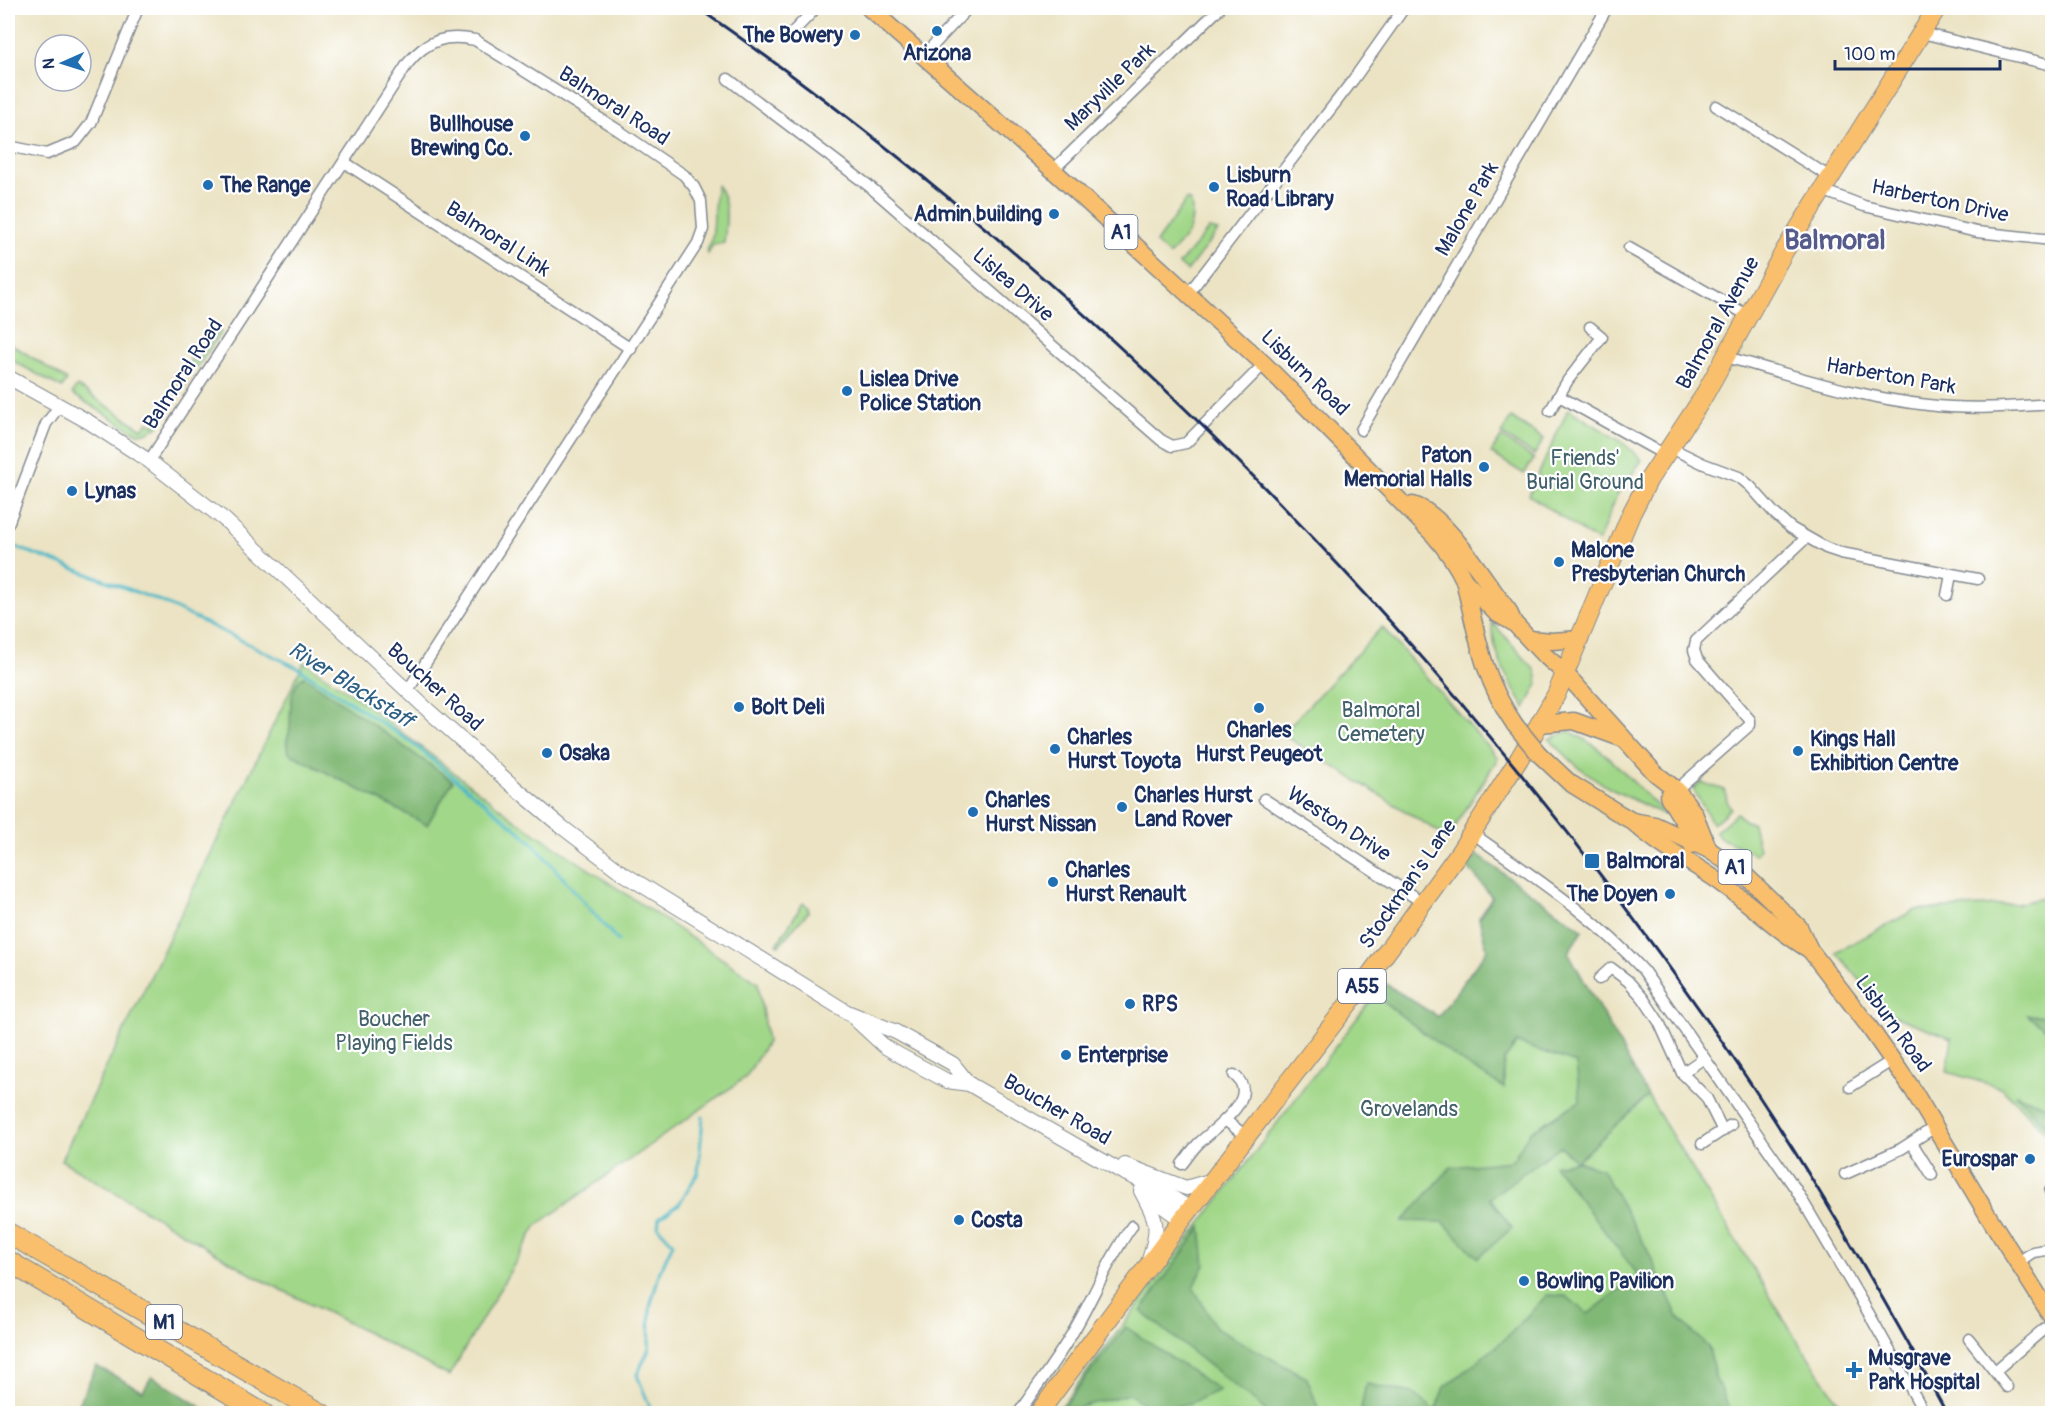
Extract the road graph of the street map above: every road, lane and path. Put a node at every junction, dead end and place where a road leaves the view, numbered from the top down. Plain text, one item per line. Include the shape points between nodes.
1 (138, 8) edge
2 (816, 8) edge
3 (869, 8) edge
4 (968, 8) edge
5 (1220, 8) edge
6 (1404, 8) edge
7 (1607, 8) edge
8 (1937, 8) edge
9 (1922, 33) junction
10 (788, 37) dead end
11 (924, 55) junction
12 (2052, 65) edge
13 (728, 79) dead end
14 (1716, 106) dead end
15 (8, 146) edge
16 (344, 162) junction
17 (1053, 170) junction
18 (1826, 184) junction
19 (2052, 240) edge
20 (1629, 248) dead end
21 (1188, 294) junction
22 (1749, 316) junction
23 (1590, 327) dead end
24 (631, 349) junction
25 (1726, 357) junction
26 (1264, 364) junction
27 (8, 377) edge
28 (1559, 396) junction
29 (2052, 404) edge
30 (60, 405) junction
31 (1550, 411) dead end
32 (1360, 430) dead end
33 (1668, 451) junction
34 (149, 461) junction
35 (1403, 502) junction
36 (8, 524) edge
37 (1806, 538) junction
38 (1951, 575) junction
39 (1978, 579) dead end
40 (1464, 580) junction
41 (1947, 595) dead end
42 (1514, 623) junction
43 (1529, 639) junction
44 (1580, 639) junction
45 (1565, 673) junction
46 (408, 690) junction
47 (1539, 724) junction
48 (1625, 739) junction
49 (1673, 794) junction
50 (1264, 799) dead end
51 (1632, 820) junction
52 (1472, 833) junction
53 (1691, 840) junction
54 (1709, 850) junction
55 (1724, 885) junction
56 (1422, 902) junction
57 (1810, 950) junction
58 (1599, 979) dead end
59 (1704, 1058) junction
60 (1893, 1060) junction
61 (1682, 1073) junction
62 (1234, 1074) dead end
63 (1850, 1087) dead end
64 (1225, 1120) junction
65 (1935, 1127) junction
66 (1247, 1137) junction
67 (1702, 1143) dead end
68 (1912, 1143) junction
69 (1094, 1154) junction
70 (1182, 1164) dead end
71 (1124, 1173) junction
72 (1845, 1174) dead end
73 (1932, 1175) dead end
74 (1213, 1180) junction
75 (1142, 1191) junction
76 (1186, 1215) junction
77 (1132, 1226) dead end
78 (8, 1233) edge
79 (2052, 1249) edge
80 (8, 1261) edge
81 (2017, 1263) junction
82 (1145, 1270) junction
83 (2052, 1317) edge
84 (2052, 1322) edge
85 (1074, 1331) junction
86 (1969, 1339) dead end
87 (1086, 1347) junction
88 (1995, 1371) junction
89 (2007, 1387) dead end
90 (264, 1413) edge
91 (323, 1413) edge
92 (1018, 1413) edge
93 (1038, 1413) edge
94 (1925, 1413) edge

1 - 15 street via 91,123 76,142 47,154
2 - 10 street
3 - 11 main road, Lisburn Road / A1
4 - 11 street
5 - 17 street, Maryville Park
6 - 21 street
7 - 32 street, Malone Park
8 - 9 highway, Balmoral Avenue / A55
9 - 12 street
9 - 18 highway, Balmoral Avenue / A55
11 - 17 main road, Lisburn Road / A1
13 - 26 street, Lislea Drive via 869,186 1172,446 1186,443
14 - 18 street, Harberton Drive
16 - 24 street, Balmoral Link
16 - 24 street, Balmoral Road via 418,51 445,38 475,40 618,130 684,175 701,201 703,214 698,243
16 - 34 street, Balmoral Road
17 - 21 main road, Lisburn Road / A1
18 - 19 street, Harberton Drive via 1864,206 1977,232
18 - 22 highway, Balmoral Avenue / A55
20 - 22 street
21 - 26 main road, Lisburn Road / A1
22 - 25 highway, Balmoral Avenue / A55
23 - 28 street via 1602,337
24 - 46 street, Balmoral Road
25 - 29 street, Harberton Park via 1816,383 1926,405 1995,408
25 - 33 highway, Balmoral Avenue / A55
26 - 35 main road, Lisburn Road / A1
27 - 30 street, Boucher Road
28 - 31 street
28 - 33 street
30 - 34 street, Boucher Road
30 - 36 street via 46,424
33 - 37 street via 1739,477 1775,514
33 - 44 highway, Balmoral Avenue / A55 via 1631,514
34 - 46 street, Boucher Road via 240,533
35 - 40 main road, Lisburn Road / A1 via 1450,554
35 - 42 main road, A1 via 1422,507 1453,537
37 - 38 street via 1841,553
37 - 49 street via 1696,641 1697,659 1750,720
38 - 39 street
38 - 41 street
40 - 42 main road, A1 via 1496,614
40 - 51 main road, Lisburn Road / A1, bridge via 1483,662 1499,701 1515,725 1570,783
42 - 43 main road, A1
43 - 44 main road
43 - 45 main road, A1
44 - 45 highway, Balmoral Avenue / A55
45 - 47 highway, Stockman's Lane / A55
45 - 48 main road, A1
46 - 69 street, Boucher Road via 513,786 621,872 847,1012 896,1032 953,1064 969,1084
47 - 48 main road via 1574,721
47 - 52 highway, Stockman's Lane / A55
48 - 49 main road, A1
49 - 53 main road, A1
49 - 54 main road, A1 via 1694,813
50 - 56 street, Weston Drive
51 - 53 main road, Lisburn Road / A1
51 - 55 main road, Lisburn Road / A1 via 1648,836
52 - 56 highway, Stockman's Lane / A55
52 - 59 street via 1620,944 1643,970
53 - 54 main road, Lisburn Road / A1
53 - 55 main road, A1 via 1694,854 1723,874
54 - 57 main road, Lisburn Road / A1 via 1742,872 1779,906 1799,927
55 - 57 main road, Lisburn Road / A1 via 1788,938
56 - 66 highway, Stockman's Lane / A55
57 - 60 main road, Lisburn Road / A1
58 - 61 street via 1611,968 1628,981 1659,1022
59 - 61 street
59 - 94 street via 1795,1188
60 - 63 street
60 - 65 main road, Lisburn Road / A1
61 - 67 street via 1706,1097 1727,1128
62 - 64 street via 1244,1088 1242,1098
64 - 66 street
64 - 70 street via 1198,1143
65 - 68 street
65 - 81 main road, A1
66 - 74 highway, Stockman's Lane / A55
68 - 72 street
68 - 73 street
69 - 71 street, Boucher Road
69 - 74 street via 1186,1188
71 - 75 street, Boucher Road
71 - 76 street, Boucher Road via 1158,1188
74 - 76 highway, Stockman's Lane / A55
75 - 76 street, Boucher Road
75 - 82 street via 1156,1221
76 - 82 highway, Stockman's Lane / A55
77 - 85 street
78 - 91 highway, M1
79 - 81 street via 2033,1252
80 - 90 highway, M1
81 - 83 main road, A1
82 - 87 highway, Stockman's Lane / A55
84 - 88 street
85 - 87 street
85 - 92 street
86 - 88 street
87 - 93 highway, Stockman's Lane / A55
88 - 89 street

